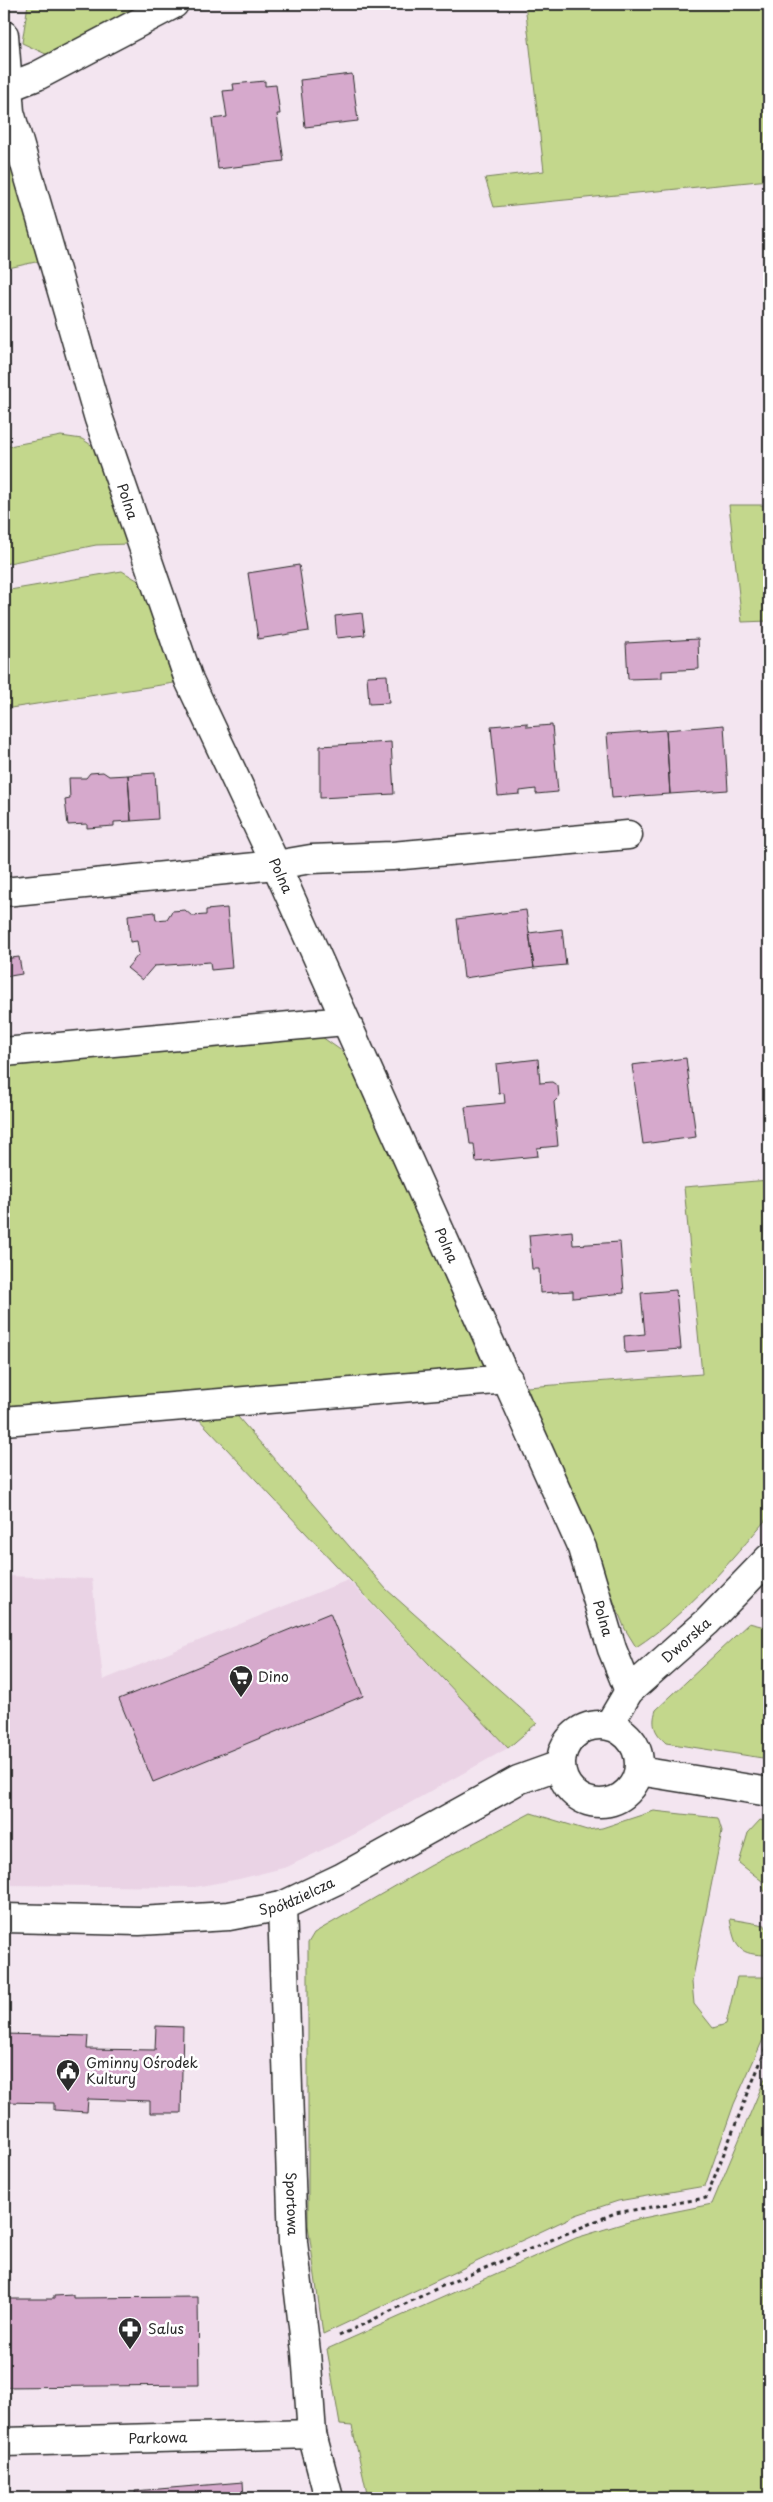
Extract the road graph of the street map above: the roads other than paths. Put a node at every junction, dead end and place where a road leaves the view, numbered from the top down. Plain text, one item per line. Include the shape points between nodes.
1 (174, 4) edge
2 (4, 35) edge
3 (9, 87) junction
4 (628, 835) dead end
5 (276, 866) junction
6 (4, 892) edge
7 (345, 1021) junction
8 (4, 1052) edge
9 (508, 1379) junction
10 (4, 1421) edge
11 (769, 1558) edge
12 (629, 1691) junction
13 (609, 1725) junction
14 (560, 1765) junction
15 (638, 1771) junction
16 (769, 1792) edge
17 (282, 1906) junction
18 (4, 1918) edge
19 (312, 2434) junction
20 (4, 2442) edge
21 (328, 2498) edge

1 - 3 street via 37,76
2 - 3 street, Polna
3 - 5 street, Polna via 10,112 102,428 189,680
4 - 5 street via 392,856 311,859
5 - 6 street
5 - 7 street, Polna
7 - 8 street
7 - 9 street, Polna
9 - 10 street
9 - 12 street, Polna via 582,1548 612,1649
11 - 12 street, Dworska via 707,1622
12 - 13 street, Dworska
13 - 14 street via 582,1728 571,1736 563,1747
13 - 15 street via 622,1730 632,1740 638,1752
14 - 15 street via 567,1786 575,1795 599,1803 622,1797 631,1788
14 - 17 street, Spółdzielcza via 518,1780 341,1878
15 - 16 street
17 - 18 street, Spółdzielcza via 228,1916 139,1922
17 - 19 street, Sportowa via 290,2208
19 - 20 street, Parkowa
19 - 21 street, Sportowa

